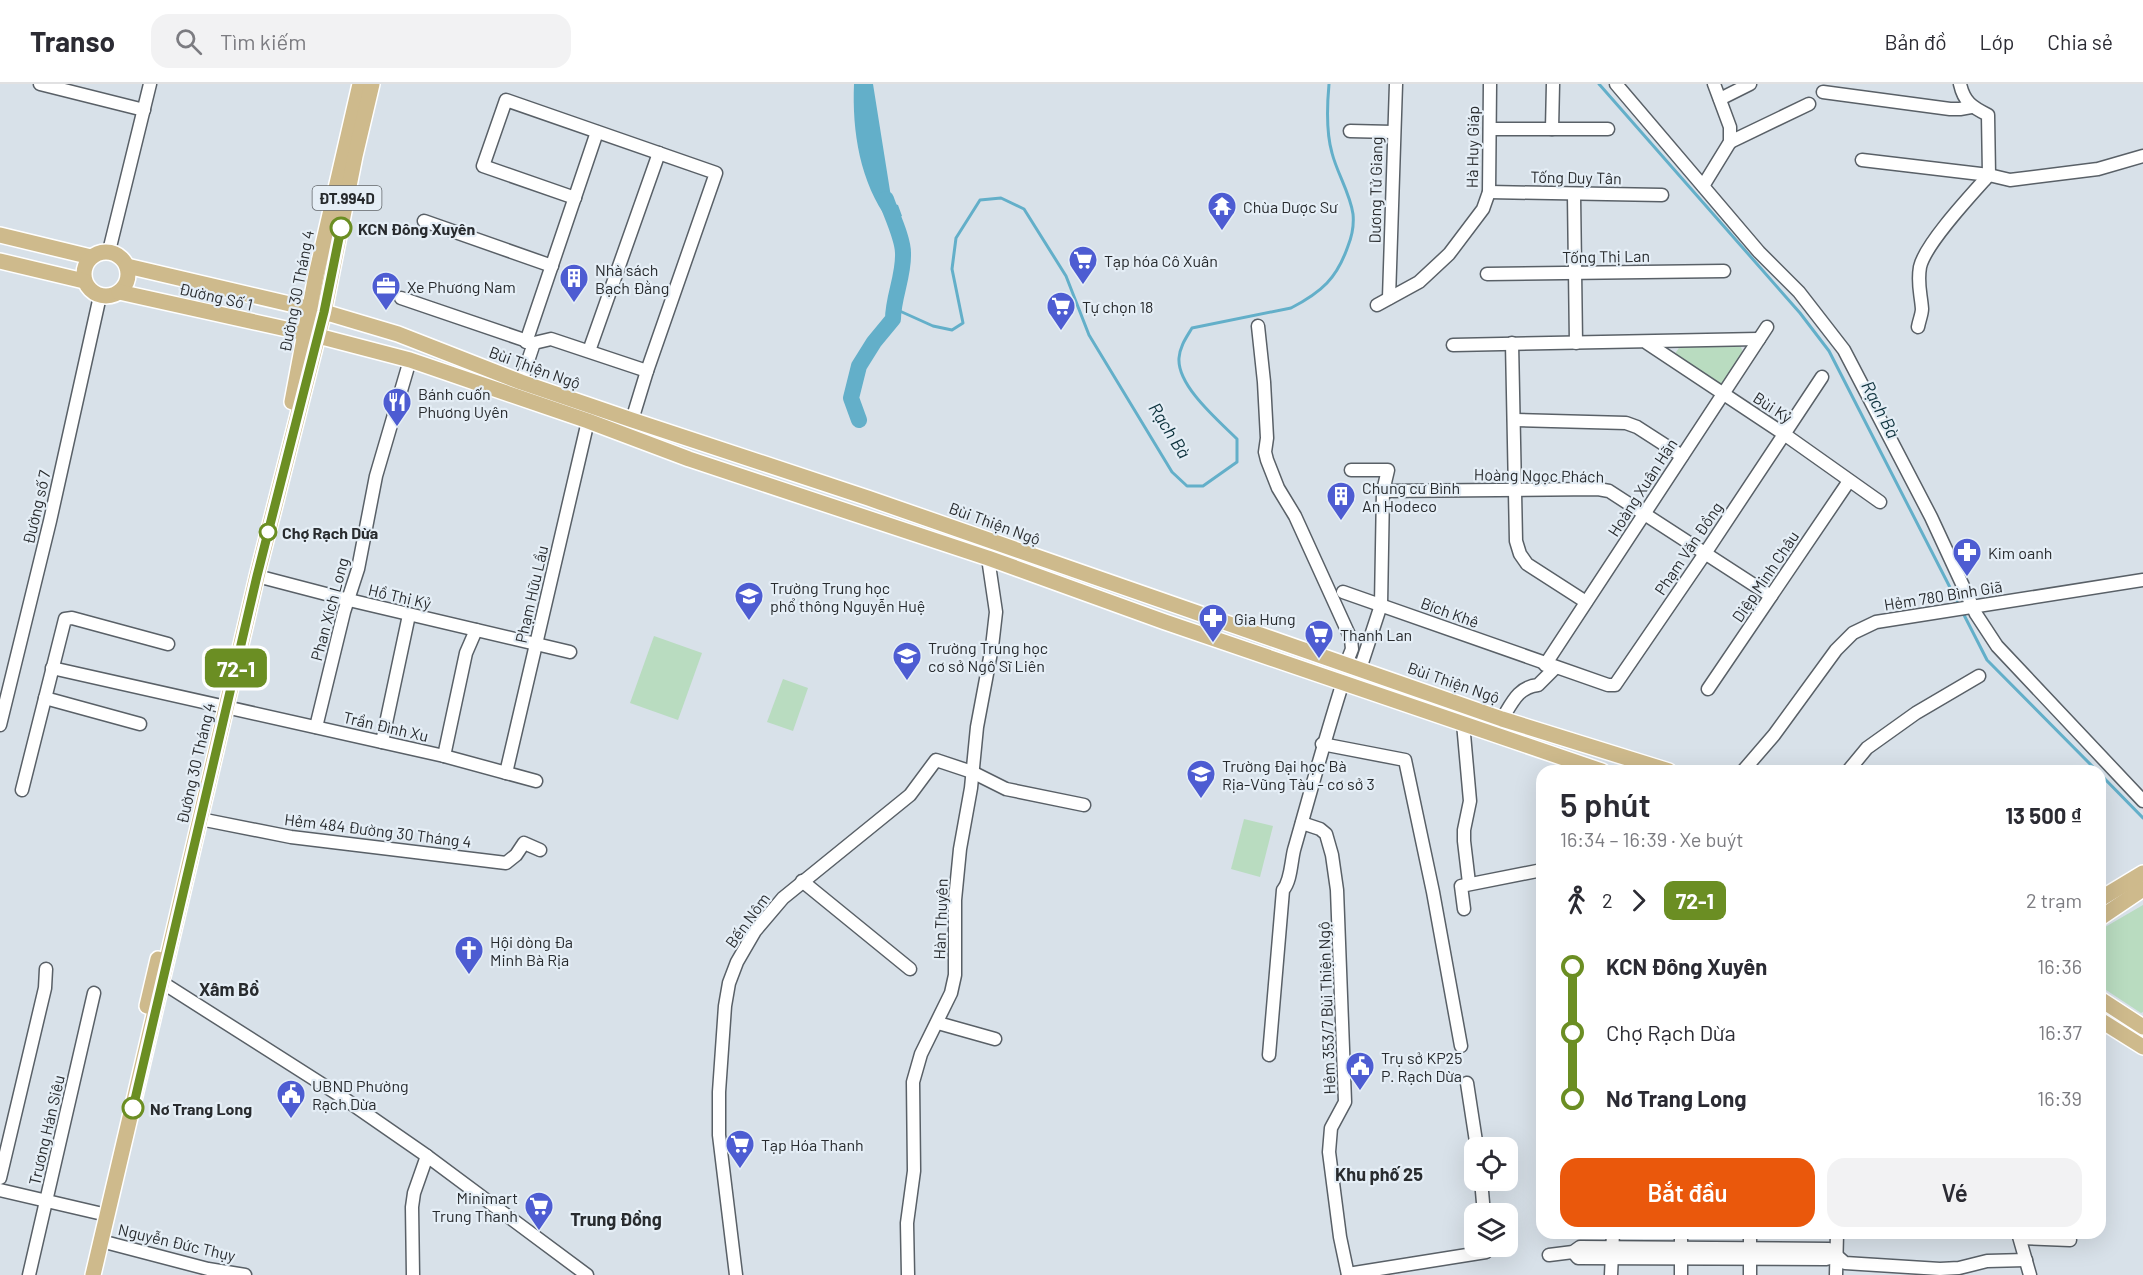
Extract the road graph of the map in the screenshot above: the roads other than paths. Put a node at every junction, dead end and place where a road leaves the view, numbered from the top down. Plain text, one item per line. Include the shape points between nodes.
1 (40, 84) edge
2 (150, 84) edge
3 (360, 84) edge
4 (372, 84) edge
5 (1396, 84) edge
6 (1490, 84) edge
7 (1553, 84) edge
8 (1616, 84) edge
9 (1714, 84) edge
10 (1750, 84) edge
11 (1960, 84) edge
12 (1823, 92) dead end
13 (1720, 99) junction
14 (1809, 104) dead end
15 (1971, 106) junction
16 (144, 110) junction
17 (356, 126) junction
18 (1490, 129) junction
19 (1552, 129) junction
20 (1608, 129) dead end
21 (1350, 131) dead end
22 (597, 132) junction
23 (1393, 132) junction
24 (1730, 142) junction
25 (659, 153) junction
26 (2143, 156) edge
27 (1862, 160) dead end
28 (1989, 175) junction
29 (1703, 186) junction
30 (1489, 192) junction
31 (1574, 195) junction
32 (1662, 195) dead end
33 (575, 198) junction
34 (424, 221) dead end
35 (0, 235) edge
36 (109, 252) junction
37 (91, 257) junction
38 (0, 261) edge
39 (127, 266) junction
40 (552, 266) junction
41 (1724, 271) dead end
42 (1574, 273) junction
43 (1487, 274) dead end
44 (84, 281) junction
45 (119, 292) junction
46 (100, 296) junction
47 (401, 298) dead end
48 (1389, 298) junction
49 (1377, 305) dead end
50 (317, 311) junction
51 (1258, 326) dead end
52 (1767, 327) dead end
53 (1918, 327) dead end
54 (312, 335) junction
55 (1759, 339) junction
56 (530, 342) junction
57 (1512, 343) junction
58 (1576, 343) junction
59 (1647, 343) junction
60 (1453, 345) dead end
61 (589, 351) junction
62 (410, 360) junction
63 (647, 371) junction
64 (1822, 377) dead end
65 (521, 382) junction
66 (1723, 394) junction
67 (515, 398) junction
68 (632, 420) junction
69 (1514, 420) junction
70 (588, 421) junction
71 (1784, 434) junction
72 (1682, 456) junction
73 (1351, 470) dead end
74 (804, 477) junction
75 (1849, 481) junction
76 (1516, 489) junction
77 (1383, 491) junction
78 (798, 496) junction
79 (1880, 502) dead end
80 (1645, 513) junction
81 (1706, 552) junction
82 (1036, 557) junction
83 (988, 558) junction
84 (1030, 574) junction
85 (257, 576) junction
86 (2143, 580) edge
87 (1343, 592) dead end
88 (1771, 596) junction
89 (349, 600) junction
90 (1586, 602) junction
91 (1381, 605) junction
92 (1972, 607) junction
93 (409, 615) junction
94 (476, 630) junction
95 (168, 644) dead end
96 (537, 645) junction
97 (570, 652) dead end
98 (1353, 666) junction
99 (1550, 666) junction
100 (52, 668) junction
101 (1978, 676) dead end
102 (1349, 683) junction
103 (1708, 688) dead end
104 (45, 698) junction
105 (222, 707) junction
106 (1502, 718) junction
107 (1463, 723) junction
108 (140, 724) dead end
109 (0, 725) edge
110 (316, 727) junction
111 (382, 742) junction
112 (1322, 744) junction
113 (444, 756) junction
114 (1585, 765) edge
115 (1650, 765) edge
116 (1748, 765) edge
117 (1853, 765) edge
118 (972, 772) junction
119 (506, 773) junction
120 (536, 781) dead end
121 (22, 790) dead end
122 (2143, 801) edge
123 (1084, 805) dead end
124 (201, 819) junction
125 (1302, 823) junction
126 (540, 850) dead end
127 (1536, 872) edge
128 (2143, 873) edge
129 (802, 881) junction
130 (1469, 883) junction
131 (2143, 889) edge
132 (2106, 895) edge
133 (1464, 909) dead end
134 (2106, 914) edge
135 (162, 964) junction
136 (46, 969) dead end
137 (910, 969) dead end
138 (158, 982) junction
139 (94, 993) dead end
140 (2106, 1003) edge
141 (938, 1023) junction
142 (2106, 1024) edge
143 (2143, 1027) edge
144 (995, 1039) dead end
145 (1461, 1046) dead end
146 (2143, 1047) edge
147 (1269, 1055) dead end
148 (1467, 1083) dead end
149 (1475, 1137) edge
150 (427, 1156) junction
151 (0, 1178) edge
152 (0, 1190) edge
153 (47, 1200) junction
154 (103, 1214) junction
155 (1613, 1239) edge
156 (1681, 1239) edge
157 (1750, 1239) edge
158 (1837, 1239) edge
159 (2020, 1239) edge
160 (2057, 1239) edge
161 (2070, 1240) dead end
162 (101, 1241) junction
163 (1612, 1253) junction
164 (1681, 1253) junction
165 (1549, 1255) dead end
166 (1750, 1255) junction
167 (1464, 1256) edge
168 (1837, 1256) junction
169 (2026, 1260) junction
170 (1348, 1274) edge
171 (29, 1275) edge
172 (84, 1275) edge
173 (93, 1275) edge
174 (245, 1275) edge
175 (413, 1275) edge
176 (587, 1275) edge
177 (736, 1275) edge
178 (908, 1275) edge
179 (1611, 1275) edge
180 (1681, 1275) edge
181 (1750, 1275) edge
182 (1836, 1275) edge
183 (2030, 1275) edge

1 - 16 street
2 - 16 street
3 - 17 main road, Đường 30 Tháng 4 / ĐT.994D
4 - 17 main road, Đường 30 Tháng 4 / ĐT.994D
5 - 23 street, Dương Tử Giang
6 - 18 street, Hà Huy Giáp
7 - 19 street
8 - 29 street
9 - 13 street
10 - 13 street
11 - 15 street
12 - 15 street via 1950,109
13 - 24 street via 1730,127
14 - 24 street
15 - 28 street via 1988,115
16 - 36 street
17 - 50 main road, Đường 30 Tháng 4 / ĐT.994D
18 - 19 street
18 - 30 street, Hà Huy Giáp
19 - 20 street
21 - 23 street
22 - 25 street
22 - 33 street
22 - 33 street via 506,100 483,166
23 - 48 street, Dương Tử Giang
24 - 29 street
25 - 61 street
25 - 63 street via 716,173
26 - 28 street via 2087,171 2010,180
27 - 28 street
28 - 53 street via 1923,259
29 - 92 street via 1799,292 1844,350 1932,517
30 - 31 street, Tống Duy Tân
30 - 48 street, Hà Huy Giáp via 1483,209 1449,254 1419,282
31 - 32 street, Tống Duy Tân
31 - 42 street
33 - 40 street
34 - 40 street
35 - 37 main road
36 - 37 main road
36 - 39 main road via 119,255
37 - 44 main road via 84,267
38 - 44 main road
39 - 45 main road via 128,279
39 - 50 main road, Đường Số 1
40 - 56 street
41 - 42 street, Tống Thị Lan
42 - 43 street, Tống Thị Lan
42 - 58 street
44 - 46 main road
45 - 46 main road
45 - 54 main road, Đường Số 1
46 - 109 street, Đường số 7
47 - 56 street
48 - 49 street, Hà Huy Giáp
50 - 54 main road, Đường 30 Tháng 4 / ĐT.994D
50 - 65 main road, Bùi Thiện Ngộ via 398,334
51 - 98 street via 1267,460 1351,639
52 - 55 street, Hoàng Xuân Hãn
54 - 62 main road, Bùi Thiện Ngộ
54 - 85 main road, Đường 30 Tháng 4 / ĐT.994D
54 - 105 main road, Đường 30 Tháng 4 / ĐT.994D via 245,583
55 - 59 street
55 - 66 street, Hoàng Xuân Hãn
56 - 61 street via 550,339
56 - 65 street
57 - 58 street
57 - 60 street
57 - 69 street
58 - 59 street
59 - 66 street, Bùi Kỷ
61 - 63 street
62 - 67 main road, Bùi Thiện Ngộ
62 - 89 street, Phan Xích Long via 376,476
63 - 68 street
64 - 71 street, Phạm Văn Đồng
65 - 67 main road
65 - 68 main road, Bùi Thiện Ngộ
66 - 71 street, Bùi Kỷ
66 - 72 street, Hoàng Xuân Hãn
67 - 70 main road, Bùi Thiện Ngộ
68 - 74 main road, Bùi Thiện Ngộ
69 - 72 street via 1626,423
69 - 76 street
70 - 78 main road, Bùi Thiện Ngộ
70 - 96 street, Phạm Hữu Lầu
71 - 75 street, Bùi Kỷ
71 - 81 street, Phạm Văn Đồng
72 - 80 street, Hoàng Xuân Hãn
73 - 77 street via 1388,470
74 - 78 main road
74 - 82 main road, Bùi Thiện Ngộ
75 - 79 street, Bùi Kỷ
75 - 88 street, Diệp Minh Châu
76 - 77 street, Hoàng Ngọc Phách
76 - 80 street, Hoàng Ngọc Phách via 1609,491
76 - 90 street via 1516,541 1520,554 1527,564
77 - 91 street
78 - 83 main road, Bùi Thiện Ngộ
80 - 81 street, Hoàng Ngọc Phách
80 - 90 street, Hoàng Xuân Hãn
81 - 88 street, Hoàng Ngọc Phách
81 - 99 street, Phạm Văn Đồng via 1615,685
82 - 84 main road
82 - 98 main road, Bùi Thiện Ngộ
83 - 84 main road, Bùi Thiện Ngộ
83 - 118 street, Hàn Thuyên via 996,612
84 - 102 main road, Bùi Thiện Ngộ
85 - 89 street, Hồ Thị Kỷ
85 - 105 main road, Đường 30 Tháng 4 / ĐT.994D
86 - 92 street, Hẻm 780 Bình Giã
87 - 91 street, Bích Khê
88 - 103 street, Diệp Minh Châu
89 - 93 street, Hồ Thị Kỷ
89 - 110 street, Phan Xích Long
90 - 99 street, Hoàng Xuân Hãn
91 - 98 street
91 - 99 street, Bích Khê
92 - 116 street, Hẻm 780 Bình Giã via 1876,622 1853,633
92 - 122 street via 1998,646
93 - 94 street, Hồ Thị Kỷ
93 - 111 street
94 - 96 street, Hồ Thị Kỷ
94 - 113 street via 466,653
95 - 100 street via 68,618 63,622
96 - 97 street, Hồ Thị Kỷ
96 - 119 street, Phạm Hữu Lầu
98 - 102 main road
98 - 106 main road, Bùi Thiện Ngộ
99 - 106 street via 1538,685 1518,693
100 - 104 street
100 - 105 street, Trần Đình Xu
101 - 117 street via 1916,713 1867,748
102 - 107 main road, Bùi Thiện Ngộ
102 - 112 street
104 - 108 street
104 - 121 street
105 - 110 street, Trần Đình Xu
105 - 124 main road, Đường 30 Tháng 4 / ĐT.994D
105 - 135 main road, Đường 30 Tháng 4 / ĐT.994D
106 - 115 main road, Bùi Thiện Ngộ
107 - 114 main road, Bùi Thiện Ngộ
107 - 130 street via 1470,801 1464,830
110 - 111 street, Trần Đình Xu
111 - 113 street, Trần Đình Xu
112 - 125 street
112 - 145 street via 1405,760
113 - 119 street, Trần Đình Xu
118 - 123 street via 1005,789
118 - 129 street, Bến Nôm via 936,760 910,795
118 - 141 street, Hàn Thuyên via 955,900 955,975
119 - 120 street, Trần Đình Xu
124 - 126 street, Hẻm 484 Đường 30 Tháng 4 via 291,837 506,863 524,843
124 - 135 main road, Đường 30 Tháng 4 / ĐT.994D
125 - 147 street via 1281,904
125 - 170 street, Hẻm 353/7 Bùi Thiện Ngộ via 1326,834 1337,890 1346,1102 1331,1128 1329,1152
127 - 130 street
128 - 132 main road
129 - 137 street
129 - 177 street, Bến Nôm via 783,898 746,945 729,983 725,1006 718,1135
130 - 133 street via 1461,885
131 - 134 main road
135 - 138 main road, Đường 30 Tháng 4 / ĐT.994D
136 - 151 street via 45,988
138 - 150 street via 308,1074
138 - 154 main road, Đường 30 Tháng 4 / ĐT.994D
139 - 153 street, Trương Hán Siêu
140 - 143 main road
141 - 144 street
141 - 178 street, Hàn Thuyên via 921,1054 913,1082 914,1171 907,1223
142 - 146 main road
148 - 149 street
150 - 175 street via 412,1208
150 - 176 street
152 - 153 street
153 - 154 street
153 - 171 street, Trương Hán Siêu
154 - 162 main road, Đường 30 Tháng 4 / ĐT.994D
154 - 172 main road, Đường 30 Tháng 4 / ĐT.994D
155 - 163 street
156 - 164 street
157 - 166 street
158 - 168 street
159 - 169 street
160 - 161 street
162 - 173 main road, Đường 30 Tháng 4 / ĐT.994D
162 - 174 street, Nguyễn Đức Thụy
163 - 164 street
163 - 165 street via 1580,1247 1573,1252
163 - 179 street
164 - 166 street
164 - 180 street
166 - 168 street via 1829,1249
166 - 181 street
167 - 170 street
168 - 169 street via 1845,1263 1951,1269 1987,1261
168 - 182 street
169 - 183 street

